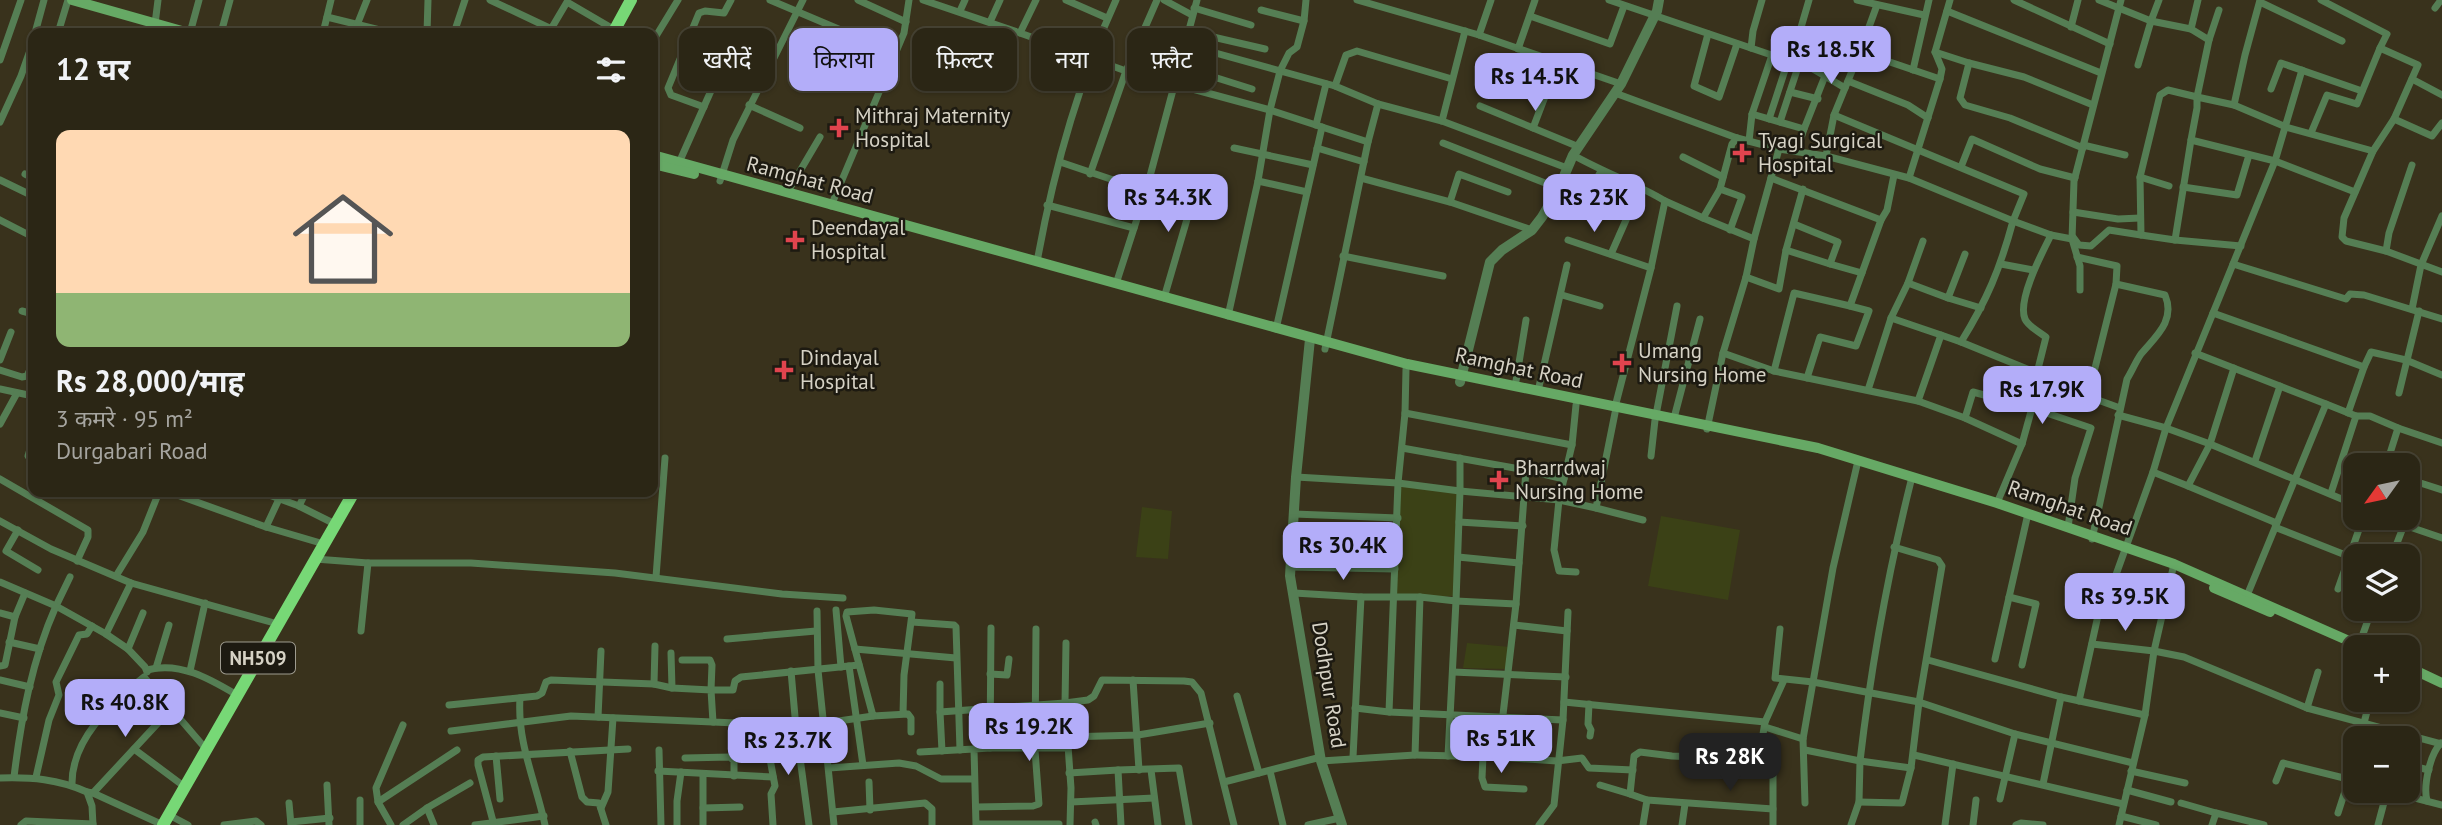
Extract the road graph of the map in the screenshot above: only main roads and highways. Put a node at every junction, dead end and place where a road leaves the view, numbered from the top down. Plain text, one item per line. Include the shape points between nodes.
1 (70, 0) edge
2 (631, 0) edge
3 (171, 28) edge
4 (616, 28) edge
5 (658, 157) edge
6 (658, 164) edge
7 (678, 166) junction
8 (721, 178) junction
9 (1310, 342) junction
10 (1326, 346) junction
11 (1461, 379) junction
12 (1615, 410) junction
13 (1656, 418) junction
14 (1708, 427) junction
15 (351, 497) edge
16 (2092, 538) junction
17 (2343, 640) edge
18 (2420, 673) edge
19 (2420, 679) edge
20 (2442, 683) edge
21 (2442, 689) edge
22 (165, 822) edge

1 - 3 main road
2 - 4 highway
5 - 7 main road, Ramghat Road
6 - 7 main road, Ramghat Road
7 - 8 main road, Ramghat Road
8 - 9 main road, Ramghat Road
8 - 9 main road, Ramghat Road via 1037,262
9 - 10 main road, Ramghat Road
10 - 11 main road, Ramghat Road
10 - 11 main road, Ramghat Road
11 - 12 main road, Ramghat Road
11 - 12 main road, Ramghat Road
12 - 13 main road, Ramghat Road
13 - 14 main road, Ramghat Road
13 - 14 main road, Ramghat Road
14 - 16 main road, Ramghat Road via 1816,453
14 - 16 main road, Ramghat Road via 1818,448 1997,503
15 - 22 highway, NH509
16 - 17 main road, Ramghat Road via 2174,567
18 - 20 main road
19 - 21 main road

